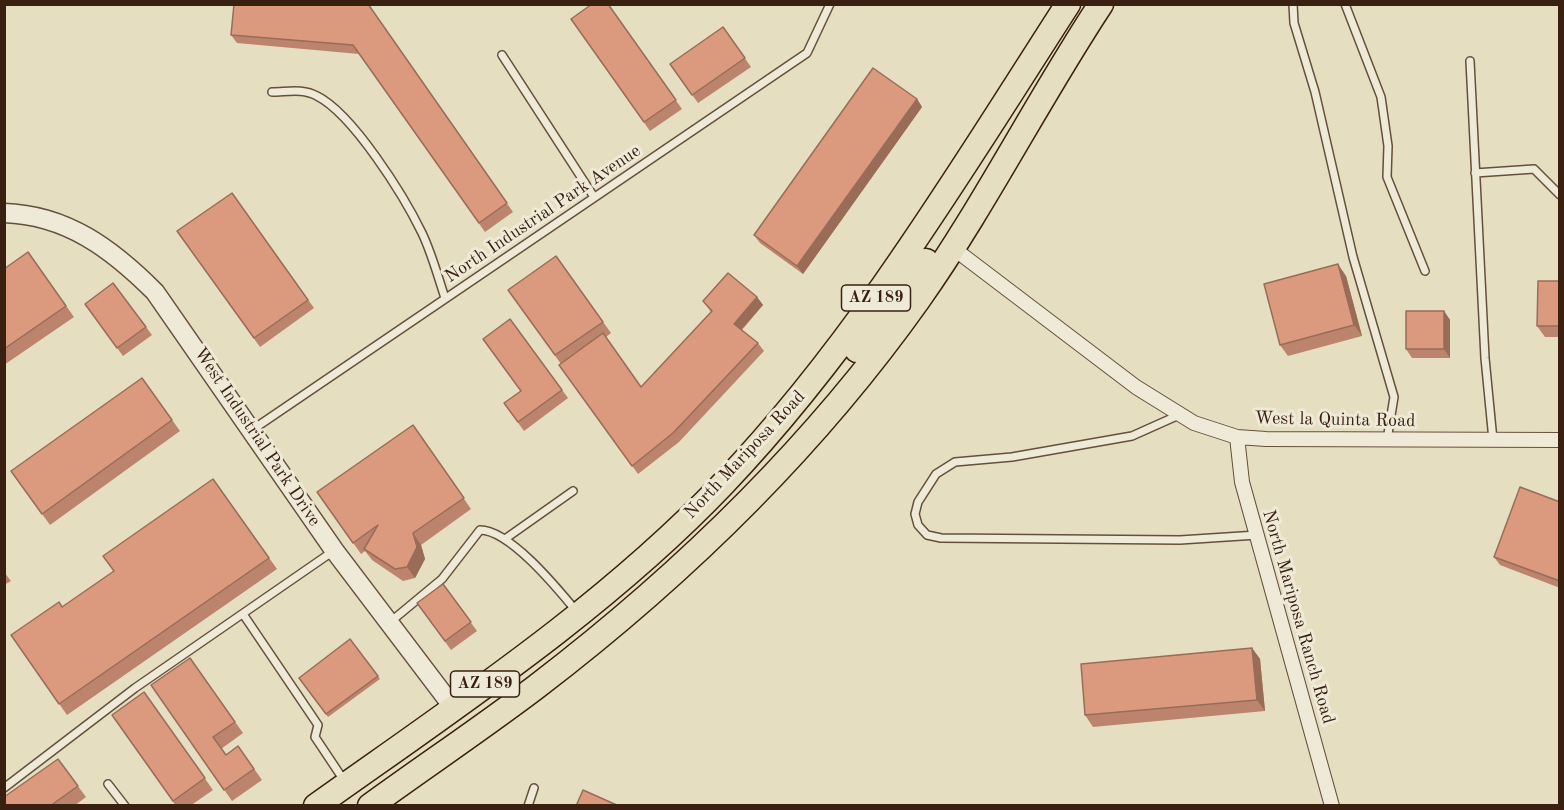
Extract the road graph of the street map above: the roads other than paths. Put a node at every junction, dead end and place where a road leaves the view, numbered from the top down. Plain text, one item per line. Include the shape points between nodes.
1 (830, 4) edge
2 (1293, 4) edge
3 (1345, 4) edge
4 (1081, 8) edge
5 (502, 56) dead end
6 (1470, 61) dead end
7 (272, 93) dead end
8 (1475, 173) junction
9 (1560, 195) edge
10 (594, 197) junction
11 (4, 213) edge
12 (953, 248) junction
13 (1425, 271) dead end
14 (445, 298) junction
15 (1180, 415) junction
16 (252, 430) junction
17 (1237, 437) junction
18 (1387, 440) junction
19 (1493, 440) junction
20 (1560, 440) edge
21 (573, 491) dead end
22 (1257, 535) junction
23 (506, 539) junction
24 (334, 550) junction
25 (649, 555) junction
26 (670, 576) junction
27 (243, 614) junction
28 (579, 614) junction
29 (389, 622) junction
30 (453, 707) junction
31 (108, 783) dead end
32 (346, 784) junction
33 (4, 788) edge
34 (534, 788) dead end
35 (125, 806) edge
36 (316, 806) edge
37 (358, 806) edge
38 (370, 806) edge
39 (528, 806) edge
40 (1332, 806) edge

1 - 10 lane, North Industrial Park Avenue via 807,53
2 - 18 lane via 1294,23 1315,92 1353,257 1394,397
3 - 13 lane via 1381,97 1388,146 1387,177
4 - 12 highway, North Mariposa Road / AZ 189
4 - 25 highway, North Mariposa Road / AZ 189 via 830,359 722,486
5 - 10 lane
6 - 8 lane
7 - 14 lane via 303,91 336,107 405,203 422,233
8 - 9 lane via 1534,169
8 - 19 lane
10 - 14 lane, North Industrial Park Avenue
11 - 16 street, West Industrial Park Drive via 23,213 59,222 122,259 155,292
12 - 15 street, West la Quinta Road via 1136,387
12 - 25 highway via 943,248 928,259 791,428
12 - 26 highway, North Mariposa Road / AZ 189 via 917,302 834,406 760,489
14 - 16 lane, North Industrial Park Avenue
15 - 17 street, West la Quinta Road
15 - 22 lane via 1132,436 1012,457 955,462 936,474 918,502 918,525 927,535 941,538 1180,540
16 - 24 street, West Industrial Park Drive
17 - 18 street, West la Quinta Road
17 - 22 street, North Mariposa Ranch Road via 1242,482
18 - 19 street, West la Quinta Road
19 - 20 street, West la Quinta Road
21 - 23 lane
22 - 40 street, North Mariposa Ranch Road
23 - 28 lane
23 - 29 lane via 491,530 480,530 442,579
24 - 27 lane
24 - 29 street, West Industrial Park Drive
25 - 28 highway, North Mariposa Road / AZ 189
26 - 30 highway via 490,699 464,710
26 - 38 highway, North Mariposa Road / AZ 189 via 535,688
27 - 32 lane via 318,726 315,737
27 - 33 lane via 135,688
28 - 30 highway, North Mariposa Road / AZ 189
29 - 30 street, West Industrial Park Drive
30 - 32 highway, North Mariposa Road / AZ 189
30 - 37 highway via 454,718 445,731
31 - 35 lane
32 - 36 highway, North Mariposa Road / AZ 189
34 - 39 lane

